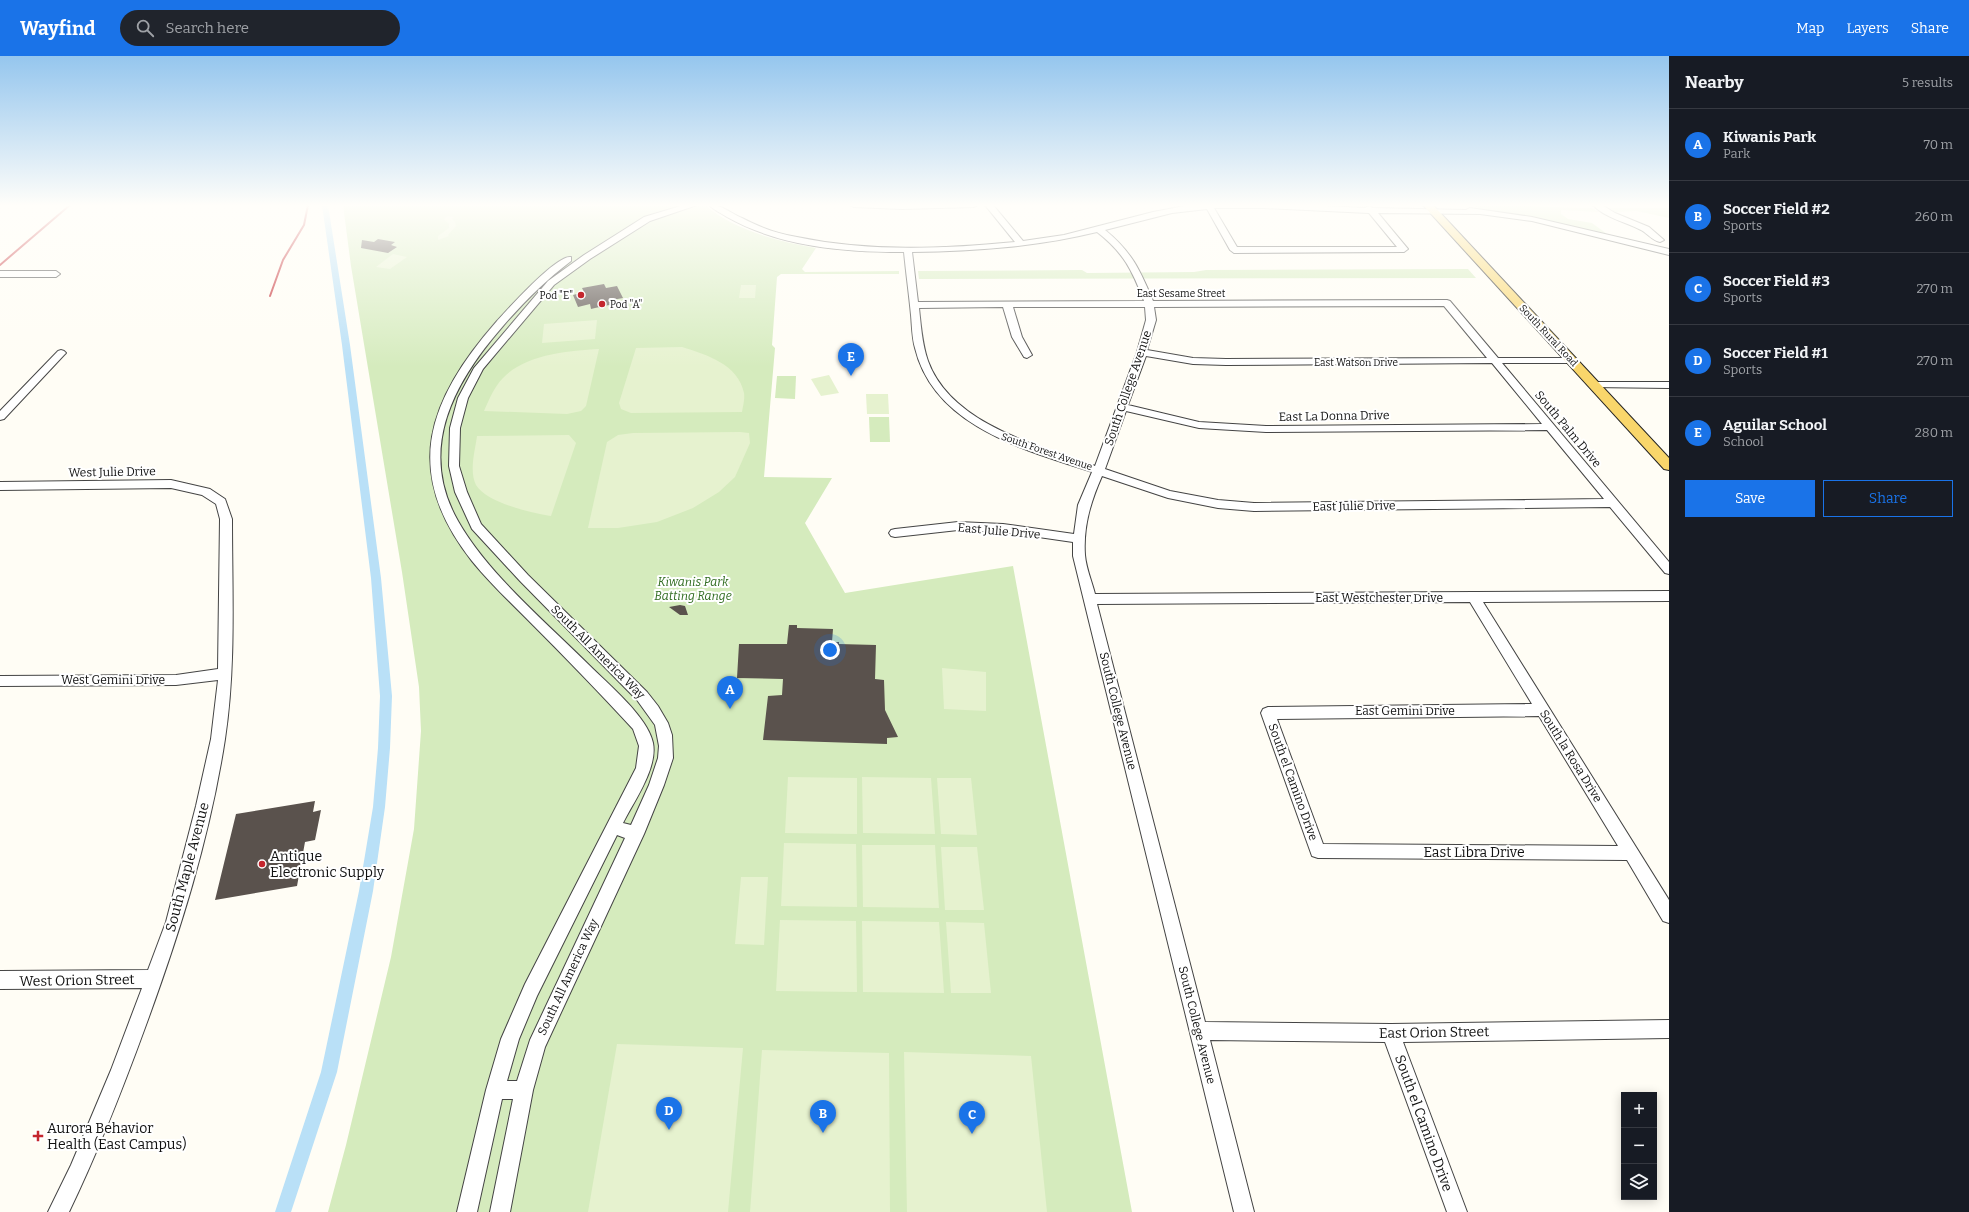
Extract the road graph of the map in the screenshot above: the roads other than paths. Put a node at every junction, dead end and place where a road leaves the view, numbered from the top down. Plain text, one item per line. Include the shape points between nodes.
1 (568, 259) edge
2 (585, 259) edge
3 (909, 259) edge
4 (1129, 259) edge
5 (1478, 259) edge
6 (551, 271) junction
7 (0, 274) edge
8 (56, 274) dead end
9 (562, 274) junction
10 (1447, 303) joint
11 (1007, 304) junction
12 (1149, 304) junction
13 (914, 305) junction
14 (1142, 352) junction
15 (61, 353) dead end
16 (1027, 355) dead end
17 (1572, 360) junction
18 (1495, 361) junction
19 (1669, 385) edge
20 (1595, 386) junction
21 (1121, 407) junction
22 (0, 417) edge
23 (1550, 427) junction
24 (1669, 466) edge
25 (1099, 470) junction
26 (0, 486) edge
27 (221, 502) joint
28 (1613, 503) junction
29 (895, 533) dead end
30 (1079, 539) junction
31 (1669, 570) edge
32 (537, 591) junction
33 (1669, 596) edge
34 (1474, 598) junction
35 (1090, 599) junction
36 (517, 601) junction
37 (225, 674) junction
38 (0, 681) edge
39 (1542, 710) junction
40 (1268, 712) joint
41 (613, 827) junction
42 (636, 834) junction
43 (1318, 851) joint
44 (1631, 852) junction
45 (1669, 914) edge
46 (154, 979) junction
47 (0, 980) edge
48 (1669, 1029) edge
49 (1199, 1031) junction
50 (1391, 1033) junction
51 (495, 1090) junction
52 (524, 1090) junction
53 (58, 1212) edge
54 (467, 1212) edge
55 (500, 1212) edge
56 (1244, 1212) edge
57 (1457, 1212) edge

1 - 6 street, South All America Way
2 - 9 street, South All America Way
3 - 13 street, South Forest Avenue
4 - 12 street, South College Avenue
5 - 17 main road, South Rural Road
6 - 9 street
6 - 36 street, South All America Way via 525,296 470,359 447,398 437,430 435,464 443,502 470,549
7 - 8 street
9 - 32 street, South All America Way via 540,294 479,368 463,398 455,428 454,466 461,492 476,526
10 - 12 street, East Sesame Street
10 - 18 street, South Palm Drive
11 - 12 street, East Sesame Street
11 - 13 street, East Sesame Street
11 - 16 street via 1016,337
12 - 14 street, South College Avenue via 1151,320
13 - 25 street, South Forest Avenue via 919,347 924,363 938,389 948,400 996,433
14 - 18 street, East Watson Drive via 1193,361 1226,362
14 - 21 street, South College Avenue
15 - 22 street
17 - 18 street, East Watson Drive
17 - 20 main road, South Rural Road
18 - 23 street, South Palm Drive
19 - 20 street
20 - 24 main road, South Rural Road
21 - 23 street, East La Donna Drive via 1199,425 1231,428
21 - 25 street, South College Avenue
23 - 28 street, South Palm Drive
25 - 28 street, East Julie Drive via 1168,494 1218,504 1254,507
25 - 30 street, South College Avenue via 1084,505
26 - 27 street, West Julie Drive via 171,484 206,492
27 - 37 street, South Maple Avenue via 226,519
28 - 31 street, South Palm Drive
29 - 30 street, East Julie Drive via 958,526 1003,528
30 - 35 street, South College Avenue via 1080,556
32 - 36 street
32 - 42 street, South All America Way via 642,696 652,707 664,728 668,740 663,768
33 - 34 street, East Westchester Drive
34 - 35 street, East Westchester Drive
34 - 39 street, South la Rosa Drive
35 - 49 street, South College Avenue
36 - 41 street, South All America Way via 628,714 644,735 647,745 643,769
37 - 38 street, West Gemini Drive via 176,680
37 - 46 street, South Maple Avenue via 218,738 204,806 174,922
39 - 40 street, East Gemini Drive
39 - 44 street, South la Rosa Drive
40 - 43 street, South el Camino Drive
41 - 42 street
41 - 51 street, South All America Way via 531,990 510,1039
42 - 52 street, South All America Way via 544,1027
43 - 44 street, East Libra Drive
44 - 45 street, South la Rosa Drive
46 - 47 street, West Orion Street
46 - 53 street, South Maple Avenue via 120,1071 78,1172
48 - 50 street, East Orion Street
49 - 50 street, East Orion Street
49 - 56 street, South College Avenue
50 - 57 street, South el Camino Drive
51 - 52 street
51 - 54 street, South All America Way
52 - 55 street, South All America Way

